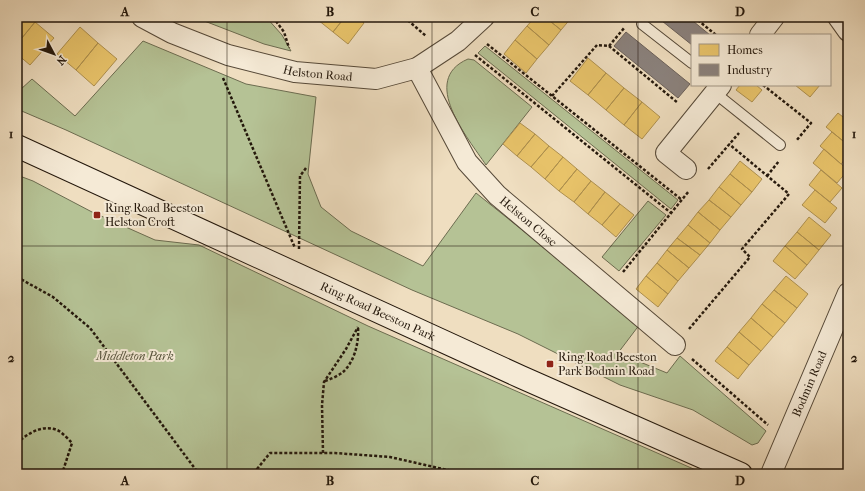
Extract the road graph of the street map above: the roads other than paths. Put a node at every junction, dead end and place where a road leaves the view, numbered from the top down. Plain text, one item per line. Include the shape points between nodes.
1 (142, 17) edge
2 (774, 17) edge
3 (838, 17) edge
4 (642, 24) dead end
5 (848, 31) edge
6 (761, 34) edge
7 (464, 35) edge
8 (691, 61) edge
9 (417, 68) junction
10 (718, 89) edge
11 (780, 145) dead end
12 (17, 146) edge
13 (695, 172) road end
14 (848, 293) edge
15 (841, 330) edge
16 (675, 345) road end
17 (740, 474) edge
18 (771, 474) edge

1 - 9 street, Helston Road via 212,50 295,72 376,79
2 - 6 street
3 - 5 street
4 - 8 lane
7 - 9 street, Helston Road
9 - 16 street, Helston Close via 467,162 497,195
10 - 11 lane via 749,121
10 - 13 street via 666,153
12 - 17 street, Ring Road Beeston Park via 521,377
14 - 15 street, Bodmin Road
15 - 18 street, Bodmin Road via 785,440

